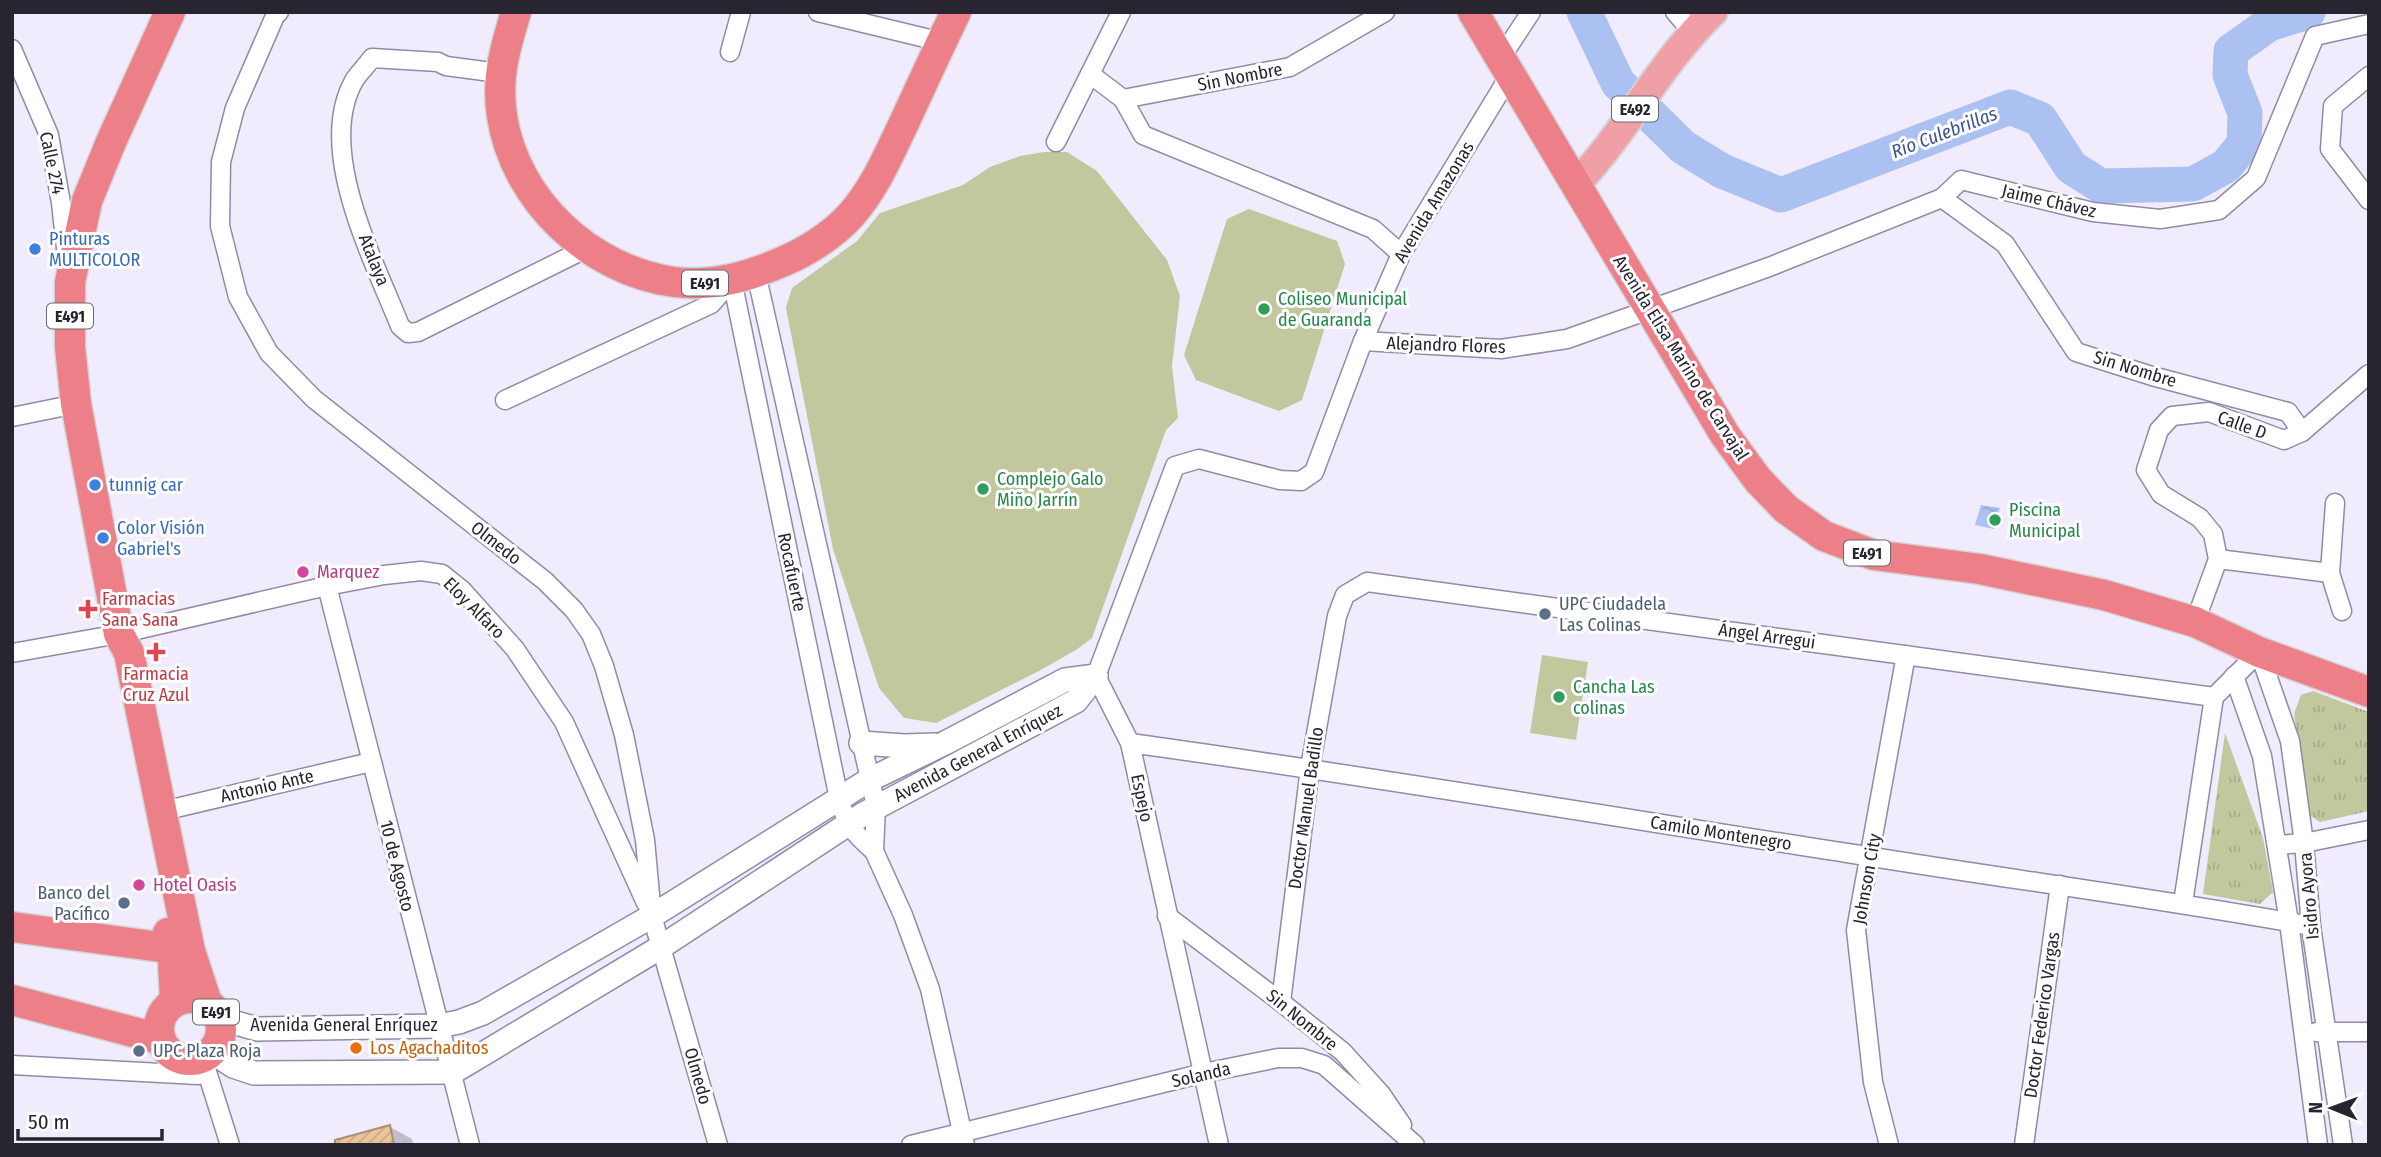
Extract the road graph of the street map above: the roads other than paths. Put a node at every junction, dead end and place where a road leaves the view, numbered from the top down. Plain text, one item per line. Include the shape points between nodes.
1 (170, 12) edge
2 (279, 12) edge
3 (516, 12) edge
4 (741, 12) edge
5 (818, 12) edge
6 (956, 12) edge
7 (1121, 12) edge
8 (1385, 12) edge
9 (1473, 12) edge
10 (1531, 12) edge
11 (1713, 12) edge
12 (1684, 23) edge
13 (2369, 24) edge
14 (942, 43) junction
15 (12, 49) edge
16 (730, 52) dead end
17 (1505, 67) junction
18 (499, 73) junction
19 (1090, 74) junction
20 (2369, 76) edge
21 (1123, 99) junction
22 (1056, 142) dead end
23 (1576, 184) junction
24 (1942, 198) junction
25 (2369, 200) edge
26 (587, 248) junction
27 (1401, 254) junction
28 (744, 277) junction
29 (70, 282) junction
30 (1649, 310) junction
31 (1363, 341) junction
32 (2369, 374) edge
33 (505, 400) dead end
34 (76, 404) junction
35 (12, 417) edge
36 (2302, 432) junction
37 (2335, 503) dead end
38 (2218, 559) junction
39 (2330, 573) junction
40 (327, 586) junction
41 (2342, 611) dead end
42 (1337, 616) joint
43 (2195, 622) junction
44 (119, 634) junction
45 (2259, 652) junction
46 (12, 653) edge
47 (1906, 655) junction
48 (1096, 676) junction
49 (2234, 676) junction
50 (2369, 692) edge
51 (2214, 697) junction
52 (861, 743) junction
53 (1130, 743) junction
54 (945, 744) junction
55 (371, 762) junction
56 (1310, 768) junction
57 (869, 780) junction
58 (839, 799) junction
59 (876, 806) junction
60 (163, 811) junction
61 (847, 824) junction
62 (2369, 830) edge
63 (2304, 843) junction
64 (2277, 845) junction
65 (874, 851) junction
66 (1871, 857) junction
67 (2060, 885) junction
68 (2183, 903) junction
69 (652, 916) junction
70 (1167, 916) junction
71 (2289, 922) junction
72 (2311, 926) junction
73 (12, 928) edge
74 (661, 947) junction
75 (181, 950) junction
76 (12, 1000) edge
77 (175, 1002) junction
78 (1281, 1002) junction
79 (213, 1011) junction
80 (438, 1026) junction
81 (2325, 1031) junction
82 (2369, 1032) edge
83 (2302, 1033) junction
84 (160, 1039) junction
85 (202, 1061) junction
86 (12, 1065) edge
87 (453, 1072) junction
88 (1204, 1073) junction
89 (963, 1138) edge
90 (220, 1145) edge
91 (230, 1145) edge
92 (470, 1145) edge
93 (718, 1145) edge
94 (911, 1145) edge
95 (1219, 1145) edge
96 (1415, 1145) edge
97 (1889, 1145) edge
98 (2024, 1145) edge
99 (2318, 1145) edge
100 (2343, 1145) edge

1 - 29 highway, E491 via 86,201
2 - 69 street, Olmedo via 235,108 221,162 220,226 238,297 269,353 314,399 545,581 575,610 604,666 624,735 645,840
3 - 18 highway, E491
4 - 16 street
5 - 14 street
6 - 14 highway, E491
7 - 19 street
8 - 21 street, Sin Nombre via 1290,67
9 - 17 highway, Avenida Elisa Marino de Carvajal / E491
10 - 17 street, Avenida Amazonas
11 - 12 main road, E492
12 - 23 main road, E492 via 1669,59 1601,158
13 - 24 street, Jaime Chávez via 2315,36 2256,178 2219,210 2160,219 2106,213 1961,180
14 - 28 highway, E491 via 879,175 851,216 806,252
15 - 29 street, Calle 274 via 49,135
17 - 23 highway, Avenida Elisa Marino de Carvajal / E491
17 - 27 street, Avenida Amazonas
18 - 26 highway, E491 via 510,149 531,191 560,226
18 - 26 street, Atalaya via 438,62 372,58 355,80 345,104 340,137 346,179 400,326 418,332
19 - 21 street
19 - 22 street
20 - 25 street via 2333,106 2330,149
21 - 27 street via 1143,135 1373,229
23 - 30 highway, Avenida Elisa Marino de Carvajal / E491
24 - 30 street, Jaime Chávez
24 - 36 street, Sin Nombre via 2005,244 2076,352 2288,412
26 - 28 highway, E491 via 640,275 675,282
27 - 31 street, Avenida Amazonas
28 - 33 street via 711,304
28 - 52 street, Rocafuerte
28 - 58 street, Rocafuerte
29 - 34 highway, E491
30 - 31 street, Alejandro Flores via 1567,339 1501,349
30 - 43 highway, Avenida Elisa Marino de Carvajal / E491 via 1758,480 1786,509 1824,536 1874,555 1980,569 2104,594
31 - 48 street, Avenida Amazonas via 1314,472 1301,481 1199,459 1175,466
32 - 36 street
34 - 35 street
34 - 44 highway, E491
36 - 38 street, Calle D via 2284,440 2208,412 2172,416 2159,430 2146,470 2161,494 2200,518 2213,534
37 - 39 street
38 - 39 street
38 - 43 street
39 - 41 street
40 - 44 street, Eloy Alfaro
40 - 55 street, 10 de Agosto
40 - 69 street, Eloy Alfaro via 421,571 442,575 462,590 515,649 564,722
42 - 47 street, Ángel Arregui via 1345,595 1367,582
42 - 56 street, Doctor Manuel Badillo
43 - 45 highway, E491
44 - 46 street, Eloy Alfaro
44 - 60 highway, E491 via 129,653
44 - 75 highway, E491 via 113,658
45 - 49 street
45 - 50 highway, E491
45 - 63 street, Isidro Ayora via 2290,741
47 - 51 street, Ángel Arregui
47 - 66 street, Johnson City
48 - 53 street, Espejo
48 - 54 street, Avenida General Enríquez via 1065,680
48 - 59 street, Avenida General Enríquez via 1076,701
49 - 51 street
49 - 64 street, Isidro Ayora via 2262,756
51 - 68 street
52 - 54 street
52 - 57 street, Rocafuerte
53 - 56 street, Camilo Montenegro
53 - 70 street, Espejo
54 - 57 street, Avenida General Enríquez
55 - 60 street, Antonio Ante
55 - 80 street, 10 de Agosto
56 - 66 street, Camilo Montenegro
56 - 78 street, Doctor Manuel Badillo
57 - 58 street, Avenida General Enríquez
57 - 59 street, Rocafuerte
58 - 61 street, Rocafuerte
58 - 69 street, Avenida General Enríquez
59 - 61 street, Avenida General Enríquez
59 - 65 street, Rocafuerte
60 - 75 highway, E491
61 - 65 street, Rocafuerte
61 - 74 street, Avenida General Enríquez
62 - 63 street
63 - 64 street
63 - 72 street, Isidro Ayora
64 - 71 street, Isidro Ayora
65 - 89 street, Rocafuerte via 904,915 930,989
66 - 67 street, Camilo Montenegro
66 - 97 street, Johnson City via 1856,930 1873,1082
67 - 68 street, Camilo Montenegro
67 - 98 street, Doctor Federico Vargas
68 - 71 street, Camilo Montenegro
69 - 74 street, Olmedo
69 - 80 street, Avenida General Enríquez via 483,1013
70 - 78 street, Sin Nombre
70 - 88 street, Espejo
71 - 72 street, Camilo Montenegro
71 - 83 street, Isidro Ayora
72 - 81 street, Isidro Ayora
73 - 75 highway
74 - 87 street, Avenida General Enríquez
74 - 93 street, Olmedo
75 - 77 highway, E491
75 - 79 highway, E491
76 - 84 highway
77 - 79 highway, E491 via 191,998
77 - 84 highway, E491 via 161,1018
78 - 96 street, Sin Nombre via 1343,1052 1381,1094
79 - 80 street, Avenida General Enríquez via 257,1029
79 - 85 highway, E491 via 221,1036
80 - 87 street, 10 de Agosto
81 - 82 street
81 - 83 street
81 - 100 street, Isidro Ayora
83 - 99 street, Isidro Ayora
84 - 85 highway via 177,1058
85 - 86 street
85 - 87 street via 254,1073
85 - 90 street
85 - 91 street
87 - 92 street, 10 de Agosto
88 - 89 street, Solanda
88 - 95 street, Espejo
88 - 96 street, Solanda via 1278,1058 1302,1058 1324,1065
89 - 94 street, Solanda

